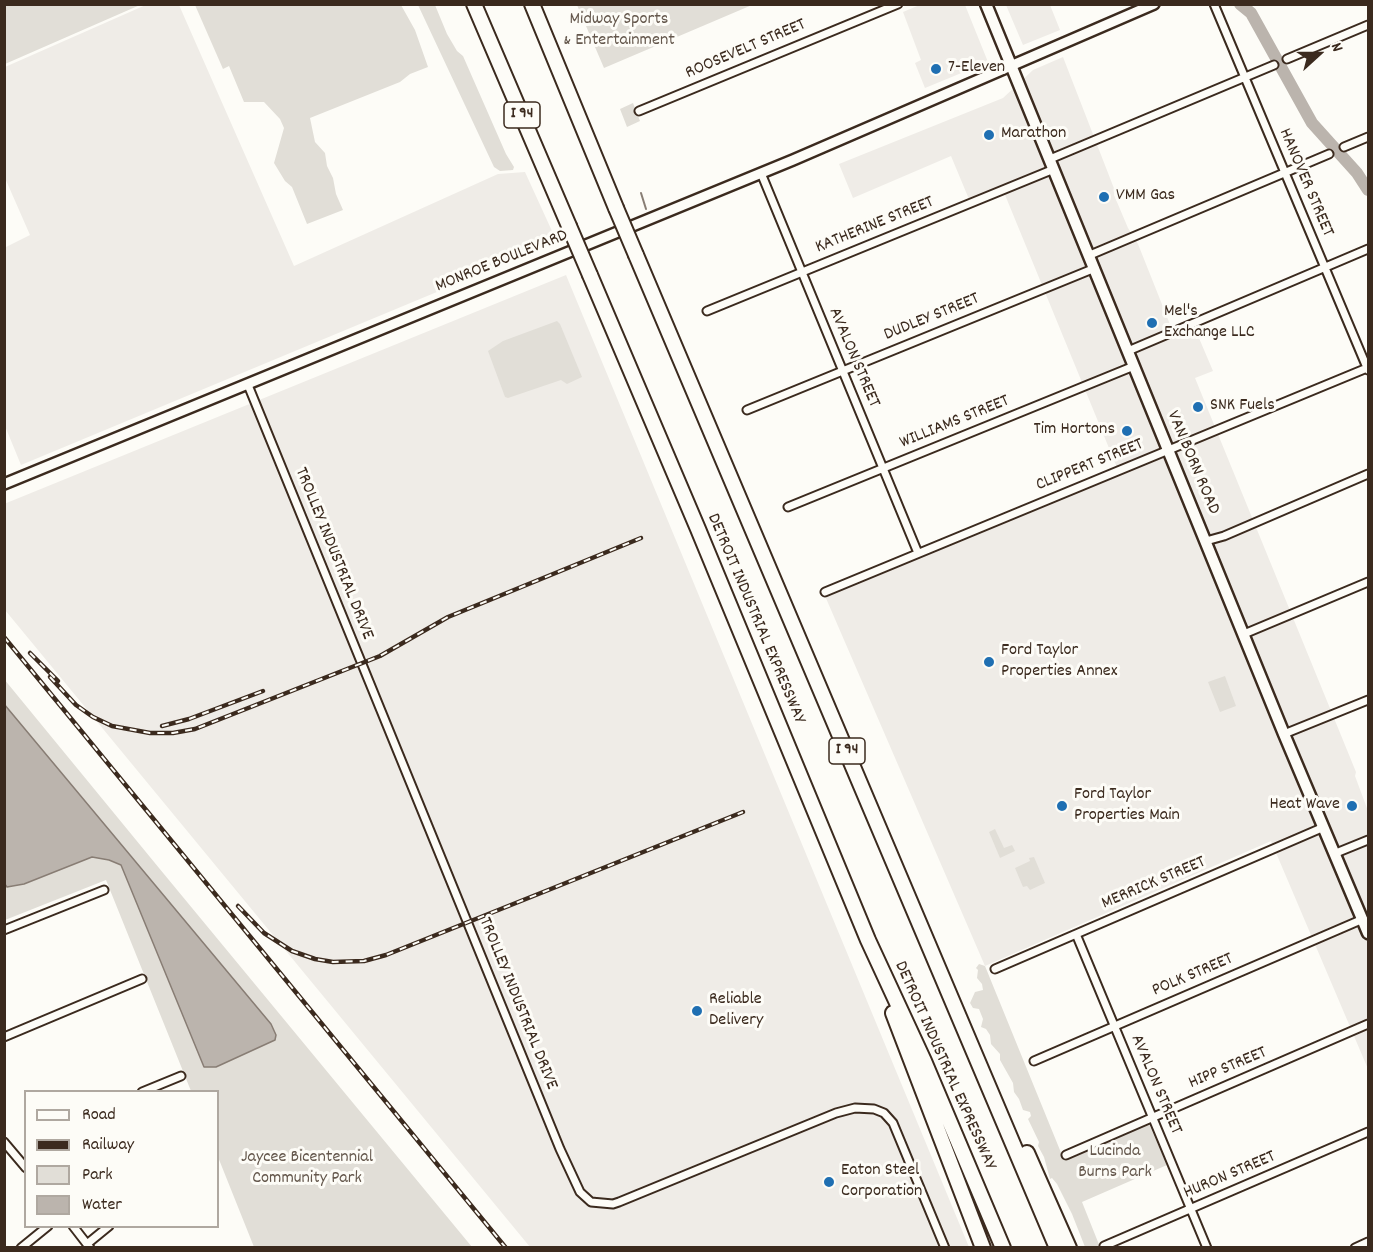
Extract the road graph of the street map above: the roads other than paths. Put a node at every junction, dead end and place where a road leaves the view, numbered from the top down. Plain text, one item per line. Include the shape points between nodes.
1 (474, 4) edge
2 (532, 4) edge
3 (898, 4) edge
4 (986, 4) edge
5 (1154, 4) edge
6 (1214, 4) edge
7 (1368, 25) edge
8 (1287, 59) dead end
9 (1274, 65) dead end
10 (1012, 67) junction
11 (1244, 78) junction
12 (639, 111) dead end
13 (1368, 137) edge
14 (1344, 147) dead end
15 (1329, 154) dead end
16 (1052, 164) junction
17 (761, 173) junction
18 (1285, 173) junction
19 (1368, 249) edge
20 (1090, 255) junction
21 (1095, 268) junction
22 (1325, 268) junction
23 (802, 272) junction
24 (707, 311) dead end
25 (1128, 351) junction
26 (1134, 366) junction
27 (1368, 370) edge
28 (843, 371) junction
29 (248, 385) junction
30 (747, 410) dead end
31 (1168, 450) junction
32 (883, 468) junction
33 (1368, 474) edge
34 (4, 484) edge
35 (788, 507) dead end
36 (1206, 541) junction
37 (918, 553) junction
38 (1368, 582) edge
39 (825, 592) dead end
40 (1244, 634) junction
41 (1368, 700) edge
42 (1284, 734) junction
43 (1324, 827) junction
44 (1368, 840) edge
45 (1336, 853) junction
46 (104, 890) dead end
47 (1363, 919) junction
48 (4, 930) edge
49 (1368, 933) edge
50 (1076, 934) junction
51 (868, 940) junction
52 (995, 969) dead end
53 (142, 979) dead end
54 (1368, 1024) edge
55 (1114, 1026) junction
56 (4, 1037) edge
57 (976, 1055) junction
58 (1034, 1060) dead end
59 (181, 1076) dead end
60 (147, 1090) edge
61 (1152, 1118) junction
62 (1368, 1132) edge
63 (6, 1145) edge
64 (1066, 1155) dead end
65 (24, 1164) edge
66 (1190, 1209) junction
67 (47, 1228) edge
68 (74, 1228) edge
69 (108, 1228) edge
70 (1368, 1242) edge
71 (89, 1246) edge
72 (1104, 1246) edge
73 (21, 1248) edge
74 (945, 1248) edge
75 (983, 1248) edge
76 (1003, 1248) edge
77 (1057, 1248) edge
78 (1069, 1248) edge
79 (1207, 1248) edge
80 (1355, 1248) edge

1 - 51 highway, DETROIT INDUSTRIAL EXPRESSWAY / I 94, bridge
2 - 57 highway, DETROIT INDUSTRIAL EXPRESSWAY / I 94, bridge
3 - 12 street, ROOSEVELT STREET
4 - 10 main road, VAN BORN ROAD
5 - 10 street, MONROE BOULEVARD
6 - 11 street, HANOVER STREET
7 - 8 street
9 - 11 street, KATHERINE STREET
10 - 16 main road, VAN BORN ROAD
10 - 17 street, MONROE BOULEVARD
11 - 16 street, KATHERINE STREET
11 - 18 street, HANOVER STREET
13 - 14 street
15 - 18 street
16 - 20 main road, VAN BORN ROAD
16 - 23 street, KATHERINE STREET
17 - 23 street, AVALON STREET
17 - 29 street, MONROE BOULEVARD
18 - 20 street
18 - 22 street, HANOVER STREET
19 - 22 street
20 - 21 main road, VAN BORN ROAD
21 - 25 main road, VAN BORN ROAD
21 - 28 street, DUDLEY STREET
22 - 25 street
22 - 27 street, HANOVER STREET
23 - 24 street, KATHERINE STREET
23 - 28 street, AVALON STREET
25 - 26 main road, VAN BORN ROAD
26 - 31 main road, VAN BORN ROAD
26 - 32 street, WILLIAMS STREET
27 - 31 street, CLIPPERT STREET
28 - 30 street, DUDLEY STREET
28 - 32 street, AVALON STREET
29 - 34 street, MONROE BOULEVARD
29 - 74 street, TROLLEY INDUSTRIAL DRIVE via 580,1192 591,1202 613,1204 836,1113 874,1109 893,1123
31 - 36 main road, VAN BORN ROAD
31 - 37 street, CLIPPERT STREET
32 - 35 street, WILLIAMS STREET
32 - 37 street, AVALON STREET
33 - 36 street
36 - 40 main road, VAN BORN ROAD
37 - 39 street, CLIPPERT STREET
38 - 40 street
40 - 42 main road, VAN BORN ROAD
41 - 42 street
42 - 43 main road, VAN BORN ROAD
43 - 45 main road, VAN BORN ROAD
43 - 50 street, MERRICK STREET
44 - 45 street
45 - 47 main road, VAN BORN ROAD
46 - 48 street
47 - 49 main road, VAN BORN ROAD
47 - 55 street, POLK STREET
50 - 52 street, MERRICK STREET
50 - 55 street, AVALON STREET
51 - 75 highway
51 - 76 highway, DETROIT INDUSTRIAL EXPRESSWAY / I 94
53 - 56 street
54 - 61 street, HIPP STREET
55 - 58 street, POLK STREET
55 - 61 street, AVALON STREET
57 - 77 highway, DETROIT INDUSTRIAL EXPRESSWAY / I 94
57 - 78 highway via 1017,1130
59 - 60 street
61 - 64 street, HIPP STREET
61 - 66 street, AVALON STREET
62 - 66 street, HURON STREET
63 - 65 street
66 - 72 street, HURON STREET
66 - 79 street, AVALON STREET
67 - 73 street
68 - 71 street
69 - 71 street
70 - 80 street

